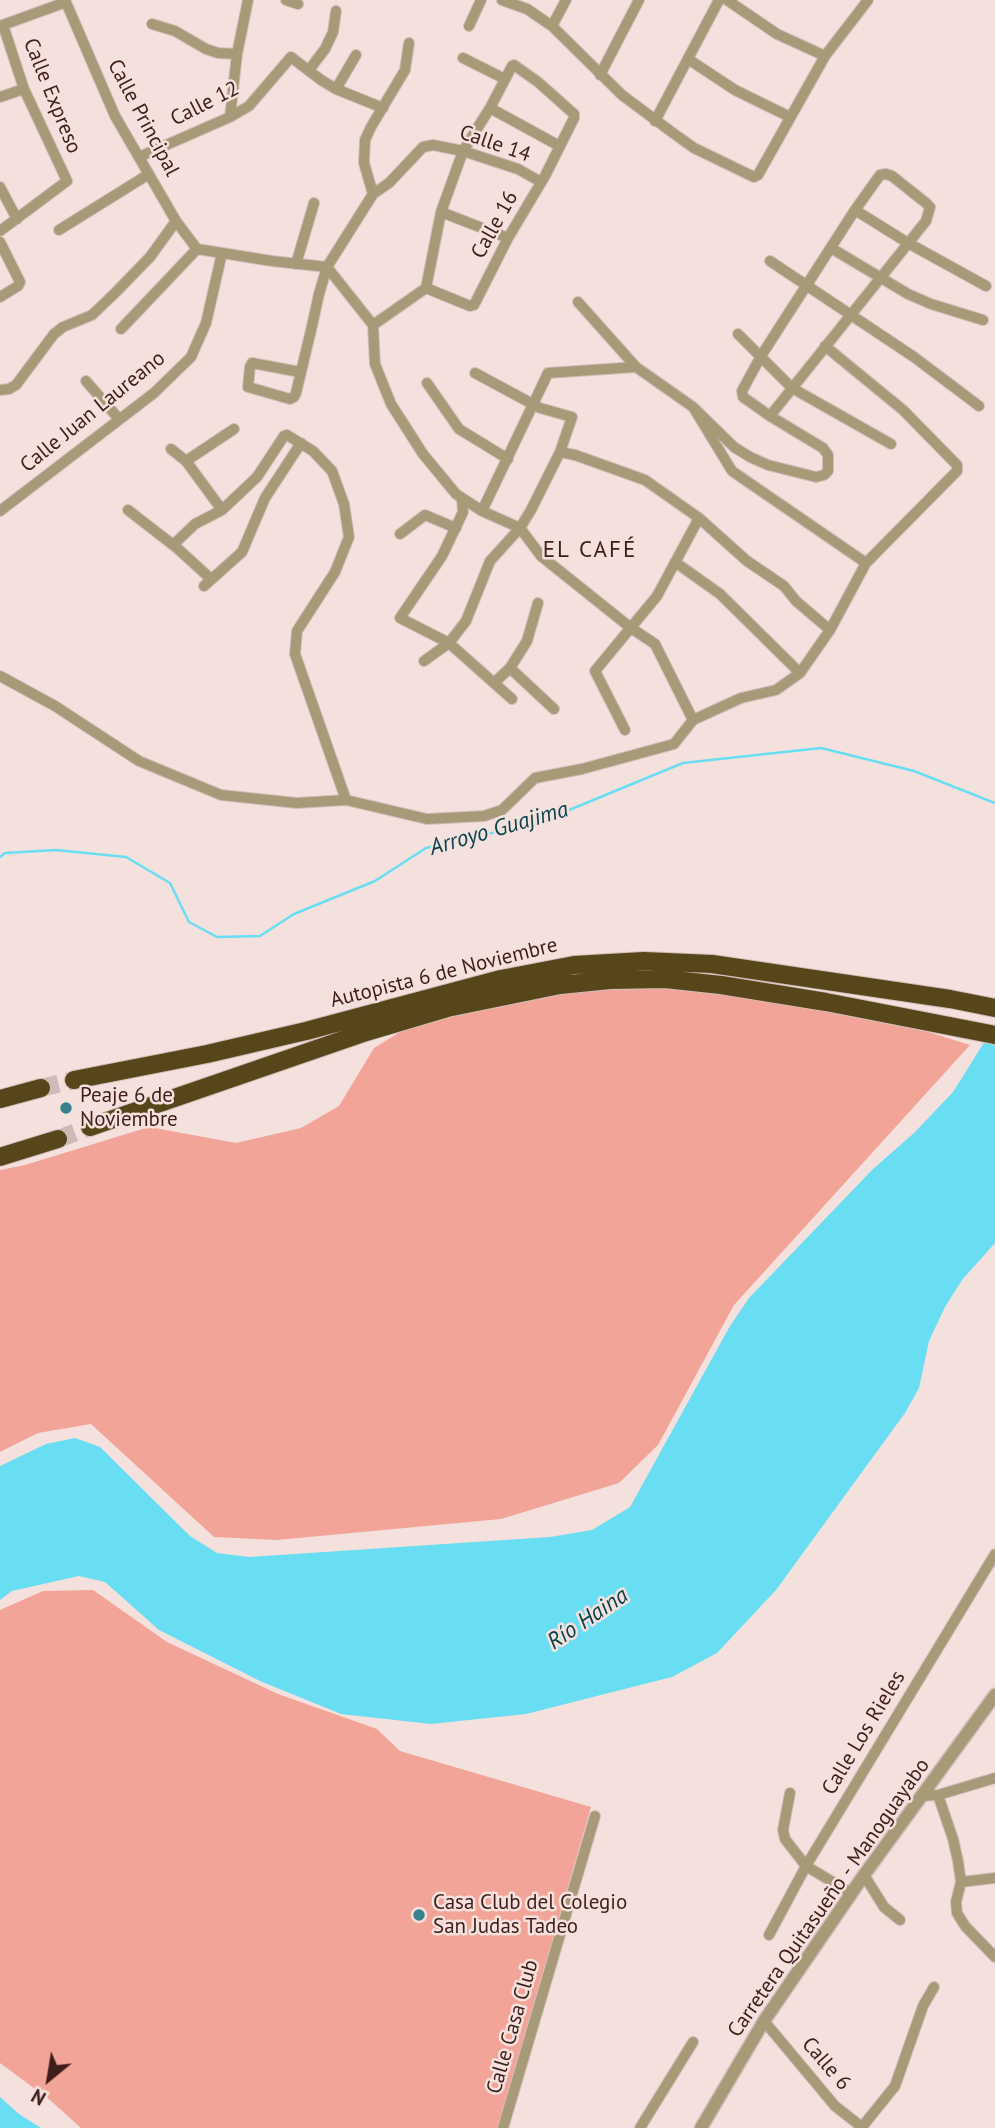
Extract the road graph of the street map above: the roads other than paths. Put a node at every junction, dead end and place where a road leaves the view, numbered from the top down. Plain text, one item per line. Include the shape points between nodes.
1 (248, 0) edge
2 (286, 0) edge
3 (481, 0) edge
4 (502, 0) edge
5 (566, 0) edge
6 (639, 0) edge
7 (719, 0) edge
8 (727, 0) edge
9 (66, 1) edge
10 (866, 1) edge
11 (298, 4) dead end
12 (335, 11) dead end
13 (152, 24) dead end
14 (2, 25) edge
15 (469, 26) dead end
16 (552, 26) junction
17 (409, 43) dead end
18 (237, 54) junction
19 (356, 55) dead end
20 (825, 56) junction
21 (463, 58) dead end
22 (688, 59) junction
23 (309, 70) junction
24 (600, 75) junction
25 (505, 79) junction
26 (24, 89) junction
27 (336, 89) junction
28 (0, 97) edge
29 (383, 108) junction
30 (490, 108) junction
31 (230, 117) junction
32 (790, 117) junction
33 (655, 121) junction
34 (554, 143) dead end
35 (463, 151) junction
36 (139, 157) junction
37 (149, 174) junction
38 (541, 182) junction
39 (0, 187) edge
40 (373, 194) junction
41 (314, 203) dead end
42 (855, 211) junction
43 (441, 212) junction
44 (17, 219) junction
45 (176, 220) junction
46 (59, 230) dead end
47 (0, 231) edge
48 (508, 237) junction
49 (0, 242) edge
50 (908, 243) junction
51 (831, 247) junction
52 (197, 249) junction
53 (222, 253) junction
54 (769, 261) dead end
55 (296, 264) junction
56 (327, 267) junction
57 (879, 278) junction
58 (807, 286) junction
59 (986, 286) dead end
60 (426, 288) junction
61 (0, 297) edge
62 (578, 302) dead end
63 (849, 315) junction
64 (983, 320) dead end
65 (373, 325) junction
66 (121, 329) dead end
67 (738, 334) dead end
68 (825, 346) junction
69 (761, 356) junction
70 (636, 367) junction
71 (300, 372) junction
72 (474, 373) dead end
73 (86, 381) dead end
74 (427, 383) dead end
75 (792, 388) junction
76 (0, 390) edge
77 (533, 403) junction
78 (979, 406) dead end
79 (693, 407) junction
80 (770, 416) junction
81 (119, 419) junction
82 (234, 429) dead end
83 (301, 443) junction
84 (891, 444) dead end
85 (171, 449) dead end
86 (559, 452) junction
87 (508, 458) junction
88 (186, 461) junction
89 (462, 498) junction
90 (128, 510) dead end
91 (222, 510) junction
92 (0, 511) edge
93 (482, 512) junction
94 (699, 518) junction
95 (456, 528) junction
96 (520, 528) junction
97 (400, 534) dead end
98 (173, 545) junction
99 (676, 562) junction
100 (866, 563) junction
101 (538, 603) dead end
102 (631, 628) junction
103 (830, 630) junction
104 (449, 643) junction
105 (424, 661) dead end
106 (510, 668) junction
107 (800, 673) junction
108 (0, 676) edge
109 (495, 682) junction
110 (512, 699) dead end
111 (554, 709) dead end
112 (693, 720) junction
113 (625, 730) dead end
114 (346, 800) junction
115 (995, 1008) edge
116 (995, 1034) edge
117 (74, 1080) tunnel mouth
118 (41, 1088) tunnel mouth
119 (0, 1100) edge
120 (90, 1127) tunnel mouth
121 (58, 1139) tunnel mouth
122 (0, 1157) edge
123 (995, 1554) edge
124 (995, 1695) edge
125 (995, 1778) edge
126 (790, 1793) dead end
127 (938, 1795) junction
128 (920, 1796) junction
129 (595, 1816) dead end
130 (806, 1866) junction
131 (863, 1875) junction
132 (995, 1878) edge
133 (961, 1882) junction
134 (851, 1893) junction
135 (900, 1920) dead end
136 (769, 1935) dead end
137 (995, 1957) edge
138 (934, 1987) dead end
139 (764, 2021) junction
140 (693, 2042) dead end
141 (503, 2128) edge
142 (640, 2128) edge
143 (701, 2128) edge
144 (863, 2128) edge

1 - 18 street
2 - 11 street
3 - 15 street
4 - 16 street via 527,9
5 - 16 street
6 - 24 street
7 - 22 street
8 - 20 street via 778,34
9 - 14 street
9 - 36 street, Calle Principal via 115,116
10 - 20 street
12 - 23 street via 333,32
13 - 18 street via 205,49
14 - 26 street, Calle Expreso
16 - 24 street
17 - 29 street via 405,70
18 - 31 street
19 - 27 street
20 - 32 street
21 - 25 street
22 - 32 street via 735,90
22 - 33 street
23 - 27 street, Calle 12
23 - 31 street, Calle 12 via 289,57 249,106
24 - 33 street
25 - 30 street
25 - 38 street, Calle 16 via 514,65 574,114
26 - 28 street
26 - 44 street, Calle Expreso via 67,181
27 - 29 street, Calle 12
29 - 40 street via 363,151
30 - 34 street
30 - 35 street
31 - 36 street, Calle 12
32 - 33 street via 754,177 694,148
35 - 38 street, Calle 14
35 - 40 street, Calle 14 via 423,147
35 - 43 street
36 - 37 street, Calle Principal
37 - 45 street, Calle Principal
37 - 46 street
38 - 48 street, Calle 16
39 - 44 street
40 - 56 street, Calle 14
41 - 55 street
42 - 50 street
42 - 50 street via 880,175 892,176 930,208 926,221
42 - 51 street
43 - 48 street
43 - 60 street
44 - 47 street, Calle Expreso
45 - 52 street, Calle Principal
45 - 76 street via 150,257 115,293 92,315 54,334 16,385
48 - 60 street, Calle 16 via 474,305
49 - 61 street via 20,282
50 - 57 street
50 - 59 street
51 - 57 street
51 - 58 street
52 - 53 street
52 - 66 street
53 - 55 street
53 - 81 street, Calle Juan Laureano via 206,323 191,356
54 - 58 street
55 - 56 street
56 - 65 street
56 - 71 street, Calle 14
57 - 63 street
57 - 64 street via 908,294
58 - 63 street
58 - 69 street
60 - 65 street
62 - 70 street
63 - 68 street
63 - 78 street
65 - 89 street via 375,364 391,404 423,454
67 - 69 street
68 - 75 street
68 - 100 street via 903,410 958,468
69 - 75 street
69 - 80 street via 742,394
70 - 77 street via 548,373
70 - 79 street
71 - 71 street, Calle 14 via 253,363 248,387 290,400
72 - 77 street
73 - 81 street
74 - 87 street via 459,429
75 - 80 street
75 - 84 street
77 - 86 street via 572,417
77 - 87 street
79 - 80 street via 750,457 816,477 824,475 828,455 823,448
79 - 100 street via 732,471
81 - 92 street, Calle Juan Laureano
82 - 88 street
83 - 91 street via 284,436 257,477
83 - 98 street via 265,498 242,552 208,582
83 - 114 street via 332,471 349,537 335,572 297,631 295,654
85 - 88 street
86 - 94 street via 645,481
86 - 96 street
87 - 93 street
88 - 91 street
89 - 93 street
89 - 95 street via 463,512
90 - 98 street
91 - 98 street via 195,524
93 - 96 street
94 - 99 street
94 - 103 street via 747,561 785,586
95 - 97 street via 425,515
95 - 104 street via 400,618
96 - 102 street via 541,556
96 - 104 street via 490,561 466,621
99 - 102 street
99 - 107 street via 720,594
100 - 103 street
101 - 106 street via 527,641
102 - 112 street via 655,644
102 - 113 street via 596,671
103 - 107 street
104 - 105 street
104 - 109 street
106 - 109 street
106 - 111 street
107 - 112 street via 776,690 741,698
108 - 114 street via 139,761 221,795 297,803
109 - 110 street
112 - 114 street via 674,744 535,778 502,810 484,816 427,819
115 - 117 highway, Autopista 6 de Noviembre via 712,964 574,965 501,979 257,1042
116 - 120 highway, Autopista 6 de Noviembre via 721,985 665,979 560,985 447,1008 366,1032
118 - 119 highway
121 - 122 highway
123 - 130 street, Calle Los Rieles
124 - 128 street, Carretera Quitasueño - Manoguayabo
125 - 127 street
126 - 130 street via 783,1830
127 - 128 street
127 - 133 street
128 - 131 street, Carretera Quitasueño - Manoguayabo
129 - 141 street, Calle Casa Club
130 - 134 street
130 - 136 street, Calle Los Rieles
131 - 134 street, Carretera Quitasueño - Manoguayabo
131 - 135 street via 884,1907
132 - 133 street
133 - 137 street via 957,1913
134 - 139 street, Carretera Quitasueño - Manoguayabo
138 - 144 street via 895,2085
139 - 143 street, Carretera Quitasueño - Manoguayabo
139 - 144 street, Calle 6 via 835,2106
140 - 142 street

